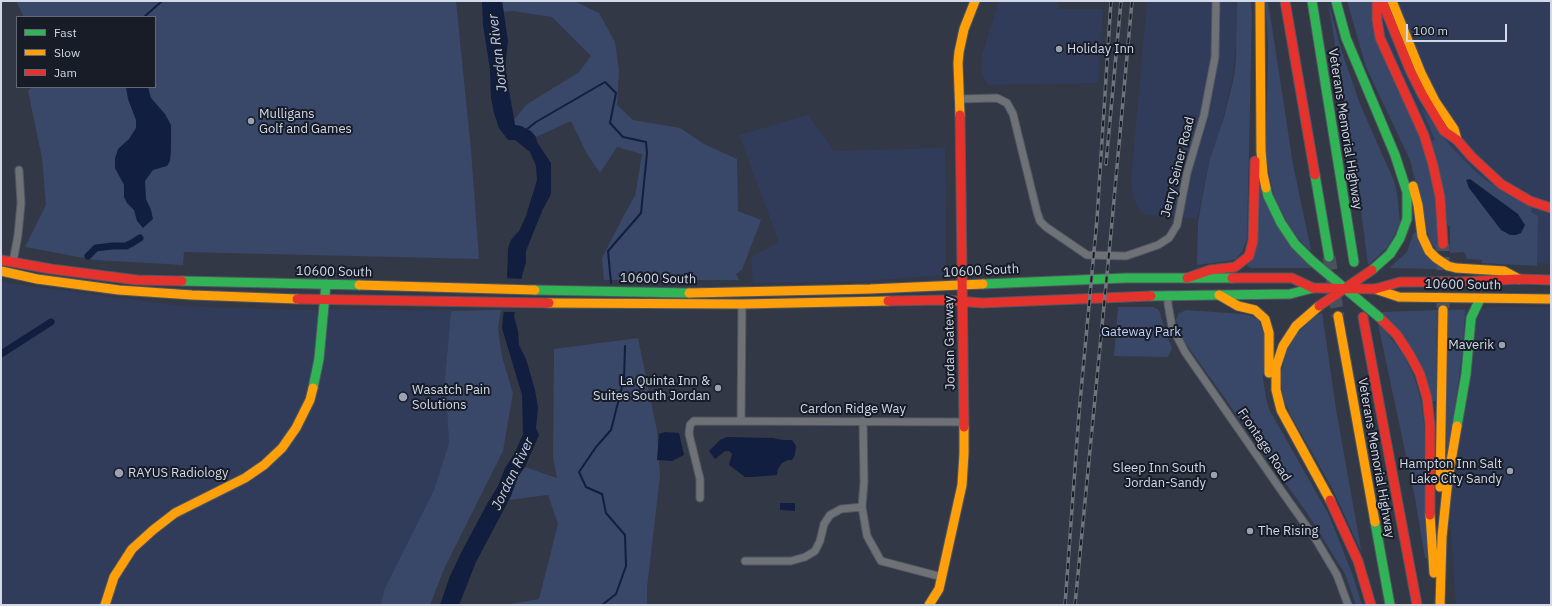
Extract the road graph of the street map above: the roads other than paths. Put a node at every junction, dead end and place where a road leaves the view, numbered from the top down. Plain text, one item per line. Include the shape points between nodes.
1 (975, 1) edge
2 (1216, 1) edge
3 (1260, 1) edge
4 (1285, 1) edge
5 (1312, 1) edge
6 (1336, 1) edge
7 (1377, 1) edge
8 (1382, 1) edge
9 (1392, 1) edge
10 (1261, 86) junction
11 (960, 99) junction
12 (1457, 140) junction
13 (1395, 155) junction
14 (19, 170) dead end
15 (1551, 208) edge
16 (1444, 244) tunnel mouth
17 (1329, 257) tunnel mouth
18 (1, 260) edge
19 (13, 262) junction
20 (1354, 262) dead end
21 (1, 272) edge
22 (1187, 278) junction
23 (1520, 279) junction
24 (1551, 280) edge
25 (326, 284) junction
26 (962, 286) junction
27 (1314, 288) junction
28 (1346, 289) junction
29 (1375, 289) junction
30 (1168, 295) junction
31 (1219, 295) junction
32 (1480, 299) junction
33 (325, 300) junction
34 (1551, 300) edge
35 (962, 301) junction
36 (742, 304) junction
37 (1443, 310) tunnel mouth
38 (1338, 316) tunnel mouth
39 (1363, 317) dead end
40 (741, 421) junction
41 (863, 421) junction
42 (964, 422) junction
43 (1294, 435) junction
44 (700, 498) dead end
45 (862, 507) junction
46 (1442, 537) junction
47 (745, 561) dead end
48 (942, 577) junction
49 (939, 589) junction
50 (1440, 603) edge
51 (105, 605) edge
52 (929, 605) edge
53 (940, 605) edge
54 (1348, 605) edge
55 (1372, 605) edge
56 (1390, 605) edge
57 (1417, 605) edge

1 - 11 main road, Jordan Gateway via 964,29 959,52
2 - 11 street, Jerry Seiner Road via 1215,57 1204,115 1186,173 1177,225 1169,238 1158,246 1126,256 1087,255 1046,227 1040,221 1037,212 1013,114 1007,103 997,98
3 - 10 main road
4 - 17 main road
5 - 20 main road, Veterans Memorial Highway
6 - 13 main road via 1357,67
7 - 16 main road via 1380,38 1424,135 1433,165 1440,198
8 - 12 main road via 1422,94 1444,131
9 - 12 main road via 1421,73 1435,101 1454,129
10 - 22 main road via 1251,251 1245,261 1235,267 1210,270
10 - 28 main road, bridge via 1261,158 1268,196 1283,226 1298,247
11 - 26 main road, Jordan Gateway
12 - 15 main road via 1472,158 1501,184
13 - 23 main road via 1411,181 1417,200 1422,236 1436,258 1456,268 1504,271
13 - 28 main road, bridge via 1407,192 1407,219 1402,233 1396,246 1383,261
14 - 19 street via 21,203
18 - 19 main road, 10600 South
19 - 25 main road, 10600 South via 137,280
21 - 33 main road, 10600 South via 119,290
22 - 26 main road, 10600 South via 1089,278
22 - 27 main road, 10600 South via 1292,278
23 - 24 main road, 10600 South
23 - 29 main road, 10600 South via 1400,282
25 - 26 main road, 10600 South via 667,293
25 - 33 main road
26 - 35 main road, Jordan Gateway
27 - 28 main road, 10600 South, bridge
27 - 31 main road, 10600 South via 1290,294
28 - 29 main road, 10600 South, bridge
28 - 43 main road, bridge via 1300,322 1280,351 1275,377 1277,395 1281,410
28 - 50 main road, bridge via 1379,316 1397,335 1420,374 1426,393 1430,425 1431,539
29 - 32 main road, 10600 South via 1400,297
30 - 31 main road, 10600 South
30 - 35 main road, 10600 South via 982,303
30 - 54 street, Frontage Road via 1172,327 1185,352 1315,538 1337,575
31 - 43 main road via 1238,306 1255,310 1266,321 1269,333 1269,379 1272,399 1276,412
32 - 34 main road, 10600 South
32 - 46 main road via 1470,318 1466,374 1448,479
33 - 36 main road, 10600 South
33 - 51 main road via 319,359 310,400 296,428 282,448 245,478 175,513 153,530 132,549 114,577
35 - 36 main road, 10600 South
35 - 42 main road, Jordan Gateway
36 - 40 street
37 - 46 main road via 1440,510
38 - 56 main road, Veterans Memorial Highway
39 - 57 main road, Veterans Memorial Highway
40 - 41 street, Cardon Ridge Way
40 - 44 street, Cardon Ridge Way via 694,421 690,425 689,434 700,478
41 - 42 street, Cardon Ridge Way
41 - 45 street
42 - 48 main road, Jordan Gateway via 962,485
43 - 55 main road via 1339,516
45 - 47 street via 841,508 830,515 824,524 815,551 805,557 791,561
45 - 48 street via 867,536 881,561
46 - 50 main road
48 - 49 main road, Jordan Gateway
49 - 52 main road, Jordan Gateway
49 - 53 main road, Jordan Gateway

